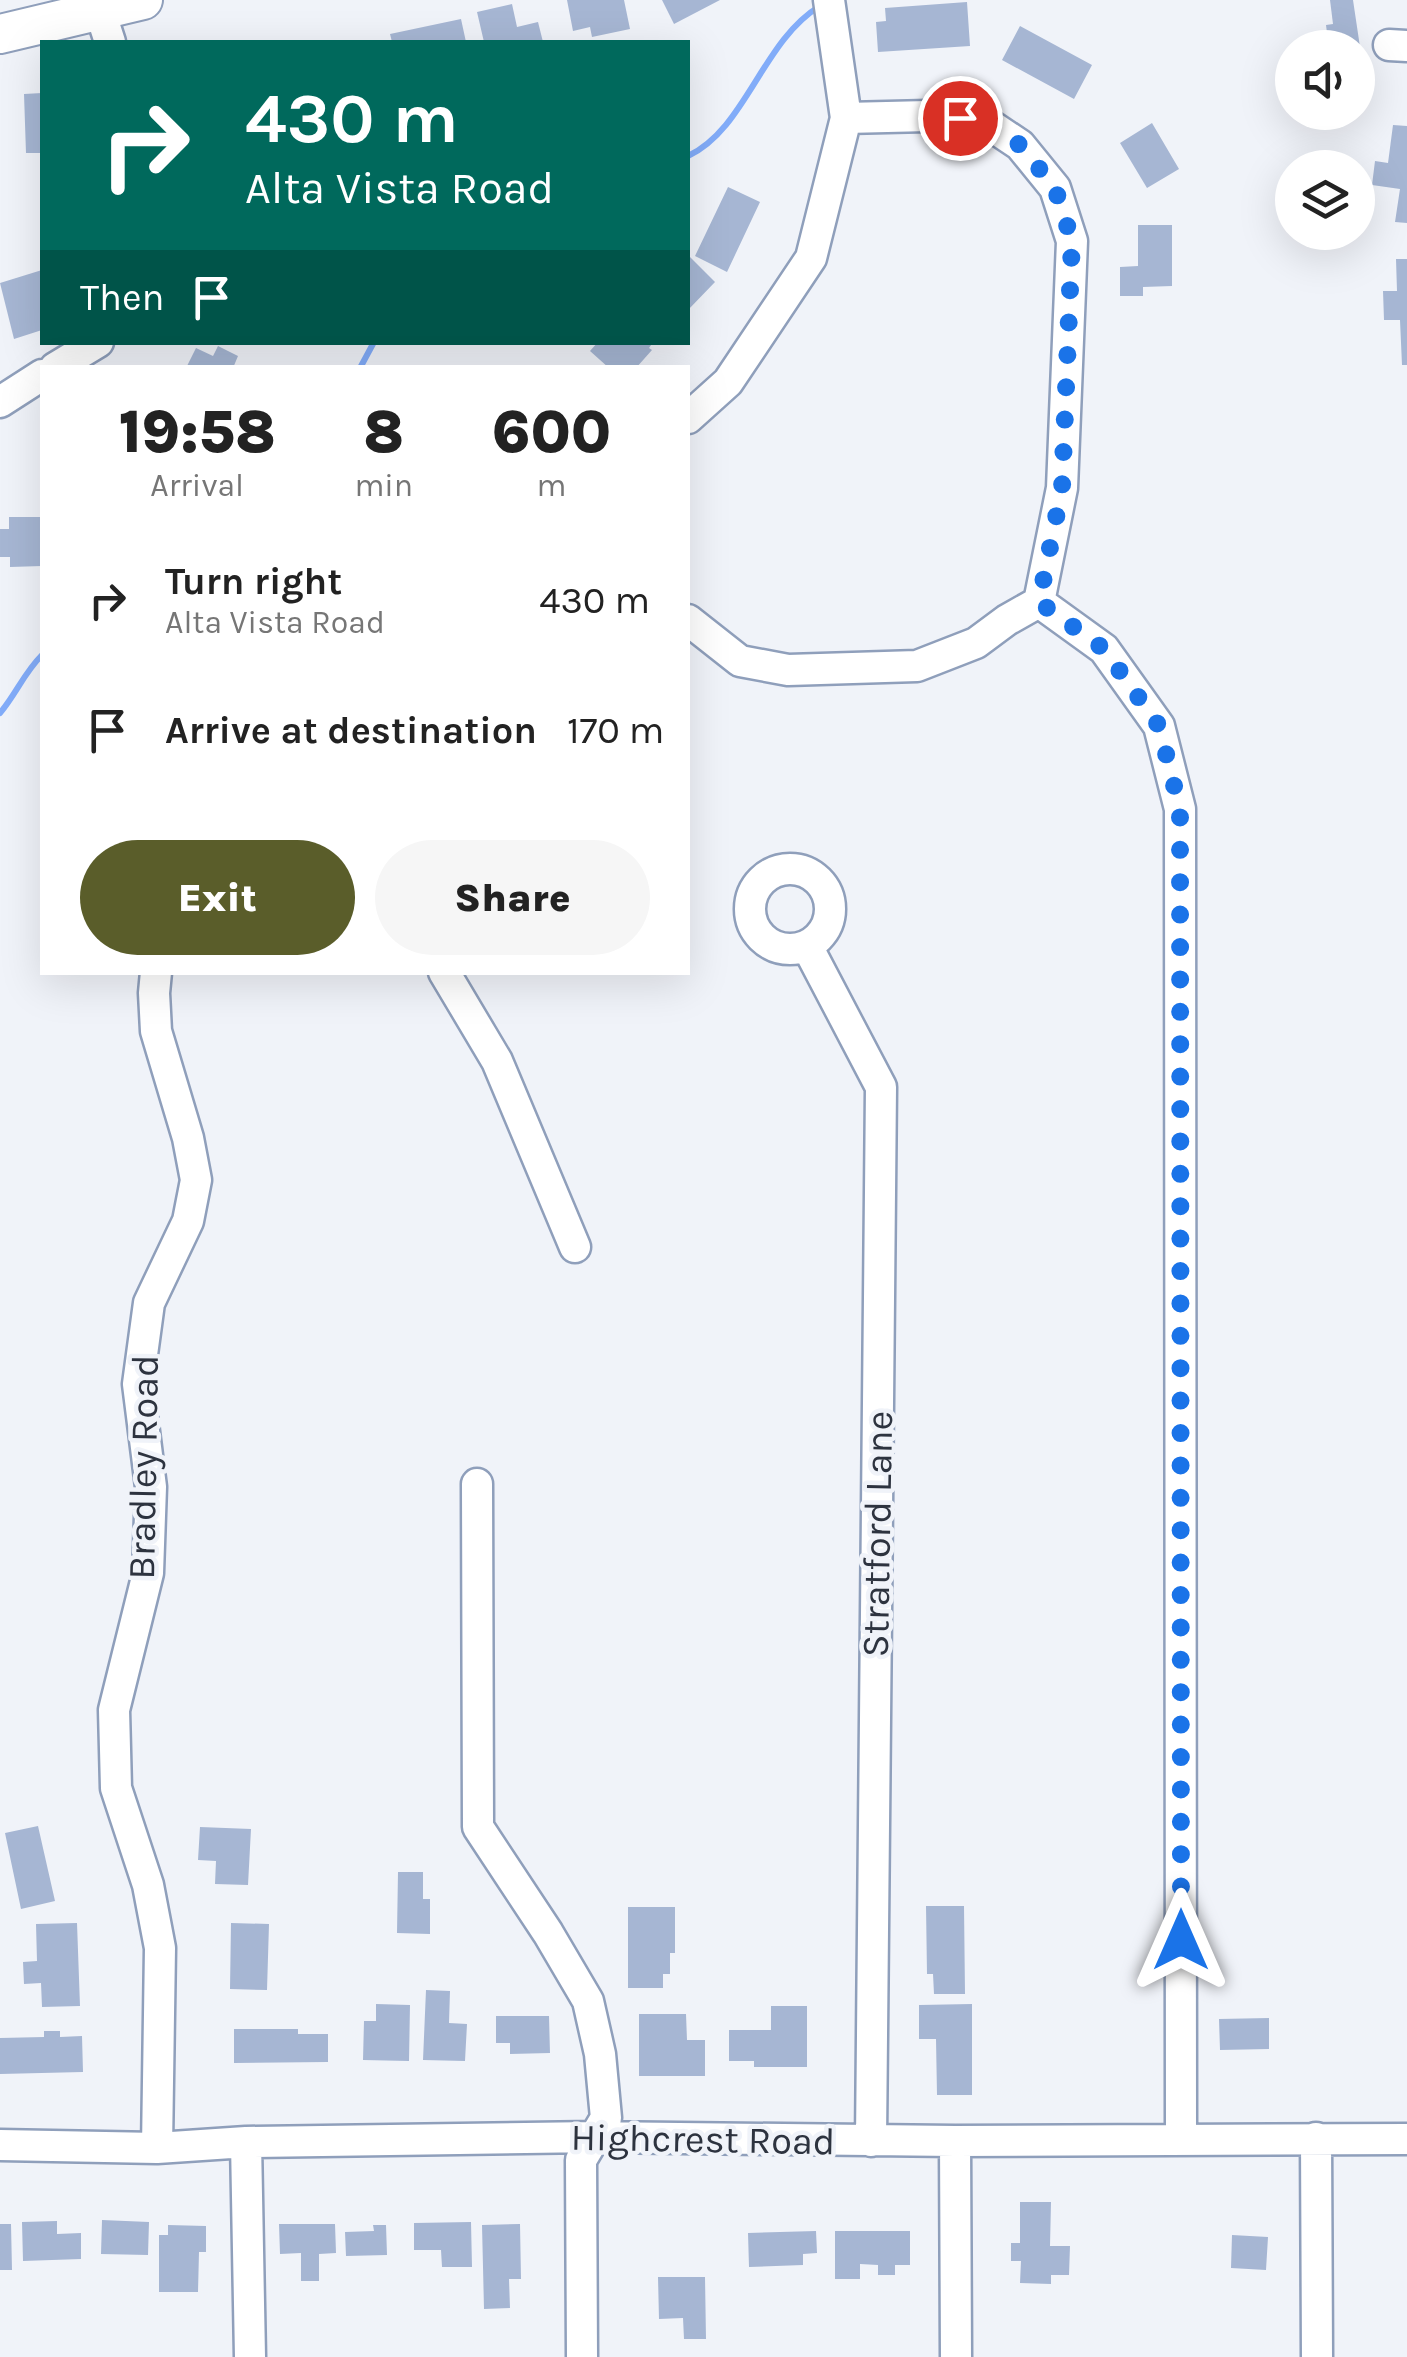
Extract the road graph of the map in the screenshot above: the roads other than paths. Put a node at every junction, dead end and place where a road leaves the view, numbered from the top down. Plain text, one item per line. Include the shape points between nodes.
1 (143, 0) edge
2 (829, 0) edge
3 (105, 26) edge
4 (0, 34) edge
5 (846, 118) junction
6 (93, 345) edge
7 (60, 365) edge
8 (40, 376) edge
9 (0, 402) edge
10 (690, 416) edge
11 (1039, 602) junction
12 (690, 622) edge
13 (807, 946) dead end
14 (156, 975) edge
15 (446, 975) edge
16 (575, 1247) dead end
17 (476, 1484) dead end
18 (594, 2137) junction
19 (1316, 2138) junction
20 (1181, 2139) junction
21 (1407, 2139) edge
22 (871, 2140) junction
23 (955, 2141) junction
24 (246, 2142) junction
25 (0, 2144) edge
26 (157, 2148) junction
27 (250, 2357) edge
28 (582, 2357) edge
29 (956, 2357) edge
30 (1317, 2357) edge

1 - 3 main road
2 - 5 street
3 - 4 main road
5 - 10 street via 812,258 728,382
5 - 11 street via 928,116 992,127 1020,145 1055,188 1072,241 1062,488
6 - 7 street
8 - 9 street
11 - 12 street via 976,644 916,666 788,670 740,662
11 - 20 street via 1104,649 1159,726 1180,809
13 - 22 street, Stratford Lane via 880,1086
14 - 26 street, Bradley Road via 156,1030 196,1180 188,1221 150,1304 138,1384 151,1488 148,1573 114,1710 116,1788 148,1885 160,1948
15 - 16 street via 497,1061
17 - 18 street via 478,1827 588,2001 606,2118
18 - 22 street, Highcrest Road
18 - 24 street, Highcrest Road
18 - 28 street via 581,2160
19 - 20 street, Highcrest Road
19 - 21 street, Highcrest Road
19 - 30 street
20 - 23 street, Highcrest Road
22 - 23 street, Highcrest Road
23 - 29 street
24 - 26 street, Highcrest Road
24 - 27 street
25 - 26 street, Highcrest Road

